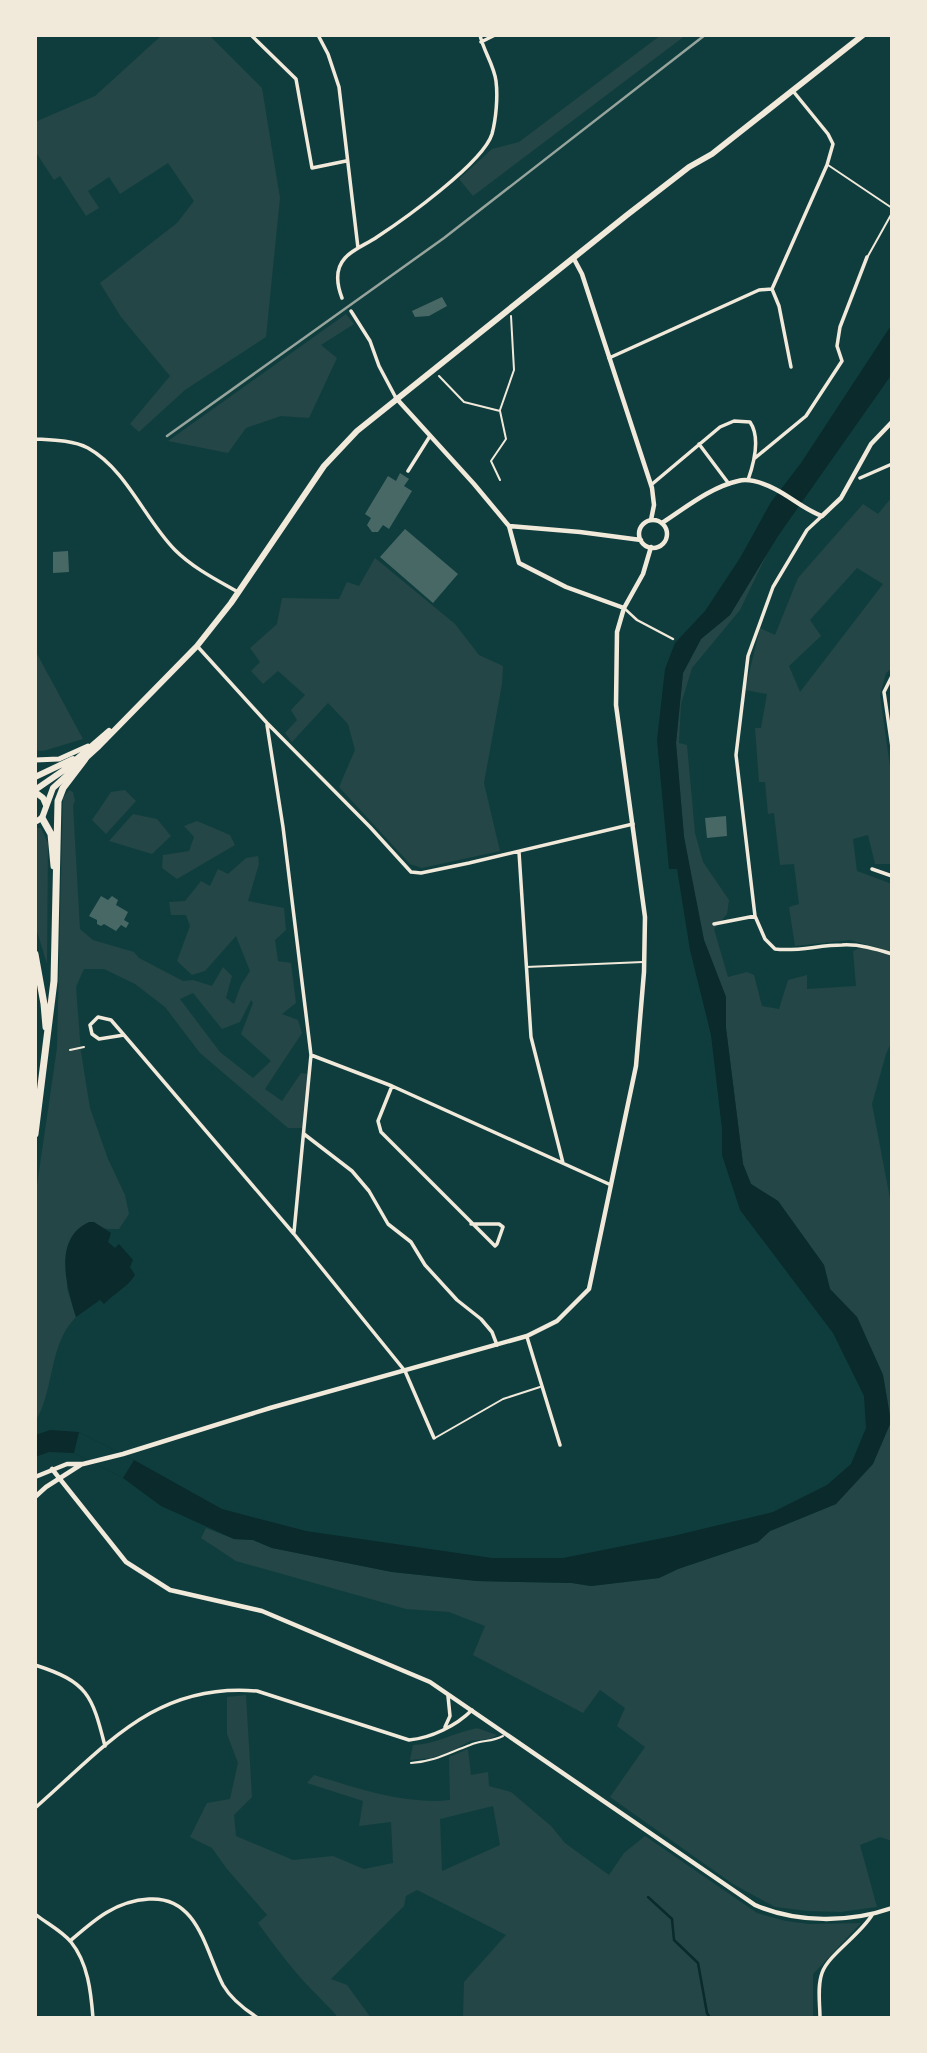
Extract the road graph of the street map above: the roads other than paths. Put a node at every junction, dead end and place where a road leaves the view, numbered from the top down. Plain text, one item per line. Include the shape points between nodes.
1 (251, 35) edge
2 (317, 35) edge
3 (480, 35) edge
4 (495, 35) edge
5 (863, 35) edge
6 (481, 42) junction
7 (793, 91) junction
8 (346, 161) junction
9 (827, 165) junction
10 (892, 208) edge
11 (892, 213) edge
12 (358, 248) junction
13 (867, 257) joint
14 (574, 259) junction
15 (772, 289) junction
16 (342, 298) dead end
17 (351, 310) dead end
18 (608, 358) junction
19 (791, 367) dead end
20 (396, 398) junction
21 (892, 422) edge
22 (430, 436) junction
23 (35, 439) edge
24 (699, 444) junction
25 (755, 458) junction
26 (892, 464) edge
27 (408, 471) dead end
28 (860, 478) dead end
29 (748, 480) junction
30 (729, 484) junction
31 (651, 485) junction
32 (822, 516) junction
33 (651, 520) junction
34 (662, 523) junction
35 (509, 526) junction
36 (641, 540) junction
37 (651, 547) junction
38 (238, 593) junction
39 (624, 608) junction
40 (673, 639) dead end
41 (197, 646) junction
42 (892, 676) edge
43 (129, 714) junction
44 (267, 723) junction
45 (104, 735) junction
46 (892, 747) edge
47 (83, 757) junction
48 (35, 760) edge
49 (35, 777) edge
50 (35, 791) edge
51 (46, 805) junction
52 (38, 820) edge
53 (633, 824) junction
54 (519, 852) junction
55 (872, 869) dead end
56 (892, 876) edge
57 (55, 884) junction
58 (754, 916) junction
59 (714, 924) dead end
60 (35, 954) edge
61 (892, 954) edge
62 (644, 962) junction
63 (526, 967) junction
64 (124, 1035) junction
65 (47, 1042) junction
66 (311, 1055) junction
67 (392, 1086) junction
68 (35, 1134) edge
69 (304, 1134) junction
70 (563, 1163) junction
71 (612, 1186) junction
72 (471, 1224) junction
73 (294, 1234) junction
74 (527, 1336) junction
75 (498, 1345) junction
76 (405, 1371) junction
77 (541, 1387) junction
78 (435, 1438) joint
79 (560, 1445) dead end
80 (83, 1464) junction
81 (52, 1469) junction
82 (35, 1477) edge
83 (59, 1479) junction
84 (35, 1497) edge
85 (35, 1665) edge
86 (447, 1694) junction
87 (472, 1710) junction
88 (445, 1727) junction
89 (507, 1734) junction
90 (105, 1746) junction
91 (411, 1763) dead end
92 (35, 1808) edge
93 (892, 1908) edge
94 (35, 1914) edge
95 (872, 1915) junction
96 (70, 1941) junction
97 (93, 2018) edge
98 (258, 2018) edge
99 (820, 2018) edge

1 - 8 street via 296,79 312,169
2 - 8 street via 339,88
3 - 6 street
4 - 6 street
5 - 7 main road
6 - 12 street via 496,79 492,134 486,148 403,219
7 - 9 street via 833,144
7 - 14 main road
8 - 12 street
9 - 10 lane
9 - 15 street
11 - 13 lane
12 - 16 street via 338,271
13 - 25 street via 841,327 837,346 842,361 806,416
14 - 18 street
14 - 20 main road
15 - 18 street via 759,290
15 - 19 street
17 - 20 street
18 - 31 street
20 - 22 street
20 - 38 main road via 324,466
21 - 32 street via 871,444 841,498
22 - 27 street
22 - 35 street
23 - 38 street via 87,448 119,477 177,552
24 - 25 street via 734,421 750,422
24 - 30 street
24 - 31 street
25 - 29 street
26 - 28 street
29 - 30 street
29 - 32 street via 774,488
30 - 34 street
31 - 33 street
32 - 58 street via 807,530 773,587 748,656 736,755
33 - 34 street
33 - 36 street via 642,525
34 - 37 street via 666,540
35 - 36 street
35 - 39 street via 516,558 526,568
36 - 37 street
37 - 39 street
38 - 41 main road
39 - 40 street
39 - 53 street via 617,632 616,705
41 - 43 main road
41 - 44 street
42 - 46 street via 884,692
43 - 45 main road
43 - 47 main road
44 - 54 street via 411,872
44 - 66 street
45 - 47 main road
45 - 48 main road via 72,755
47 - 49 main road
47 - 50 main road
47 - 51 main road via 53,788
47 - 57 highway via 58,801
50 - 51 main road
51 - 52 main road
52 - 57 highway via 52,842
53 - 54 street
53 - 62 street via 645,926
54 - 63 street
55 - 56 street
57 - 65 highway via 54,981
58 - 59 street
58 - 61 street via 775,949 846,944
60 - 65 highway
62 - 63 lane
62 - 71 street via 636,1066
63 - 70 street via 531,1037
64 - 64 street via 104,1017 90,1023 91,1032 99,1039
64 - 73 street
65 - 68 highway
66 - 67 street
66 - 69 street
67 - 70 street
67 - 72 street via 378,1121 381,1132
69 - 73 street
69 - 75 street via 352,1171 388,1224 411,1242 457,1300 481,1318
70 - 71 street
71 - 74 street via 589,1289 557,1321
72 - 72 street via 495,1246 497,1244 503,1227 499,1223
73 - 76 street
74 - 75 street
74 - 77 street
75 - 76 street
76 - 78 street
76 - 80 street
77 - 78 lane via 503,1399
77 - 79 street
80 - 81 street
80 - 83 street
81 - 82 street
81 - 83 street
83 - 84 street
83 - 86 street via 126,1562 170,1590 262,1611 410,1672
85 - 90 street via 73,1679 85,1691
86 - 87 street
86 - 88 street via 450,1716
87 - 88 street
87 - 89 street
88 - 90 street via 425,1739 409,1740 257,1691 236,1689 170,1702
89 - 91 lane via 431,1761
89 - 95 street via 755,1905 800,1917
90 - 92 street
93 - 95 street
94 - 96 street
95 - 99 street via 824,1968
96 - 97 street via 88,1979
96 - 98 street via 120,1904 158,1898 177,1903 193,1919 230,1996

